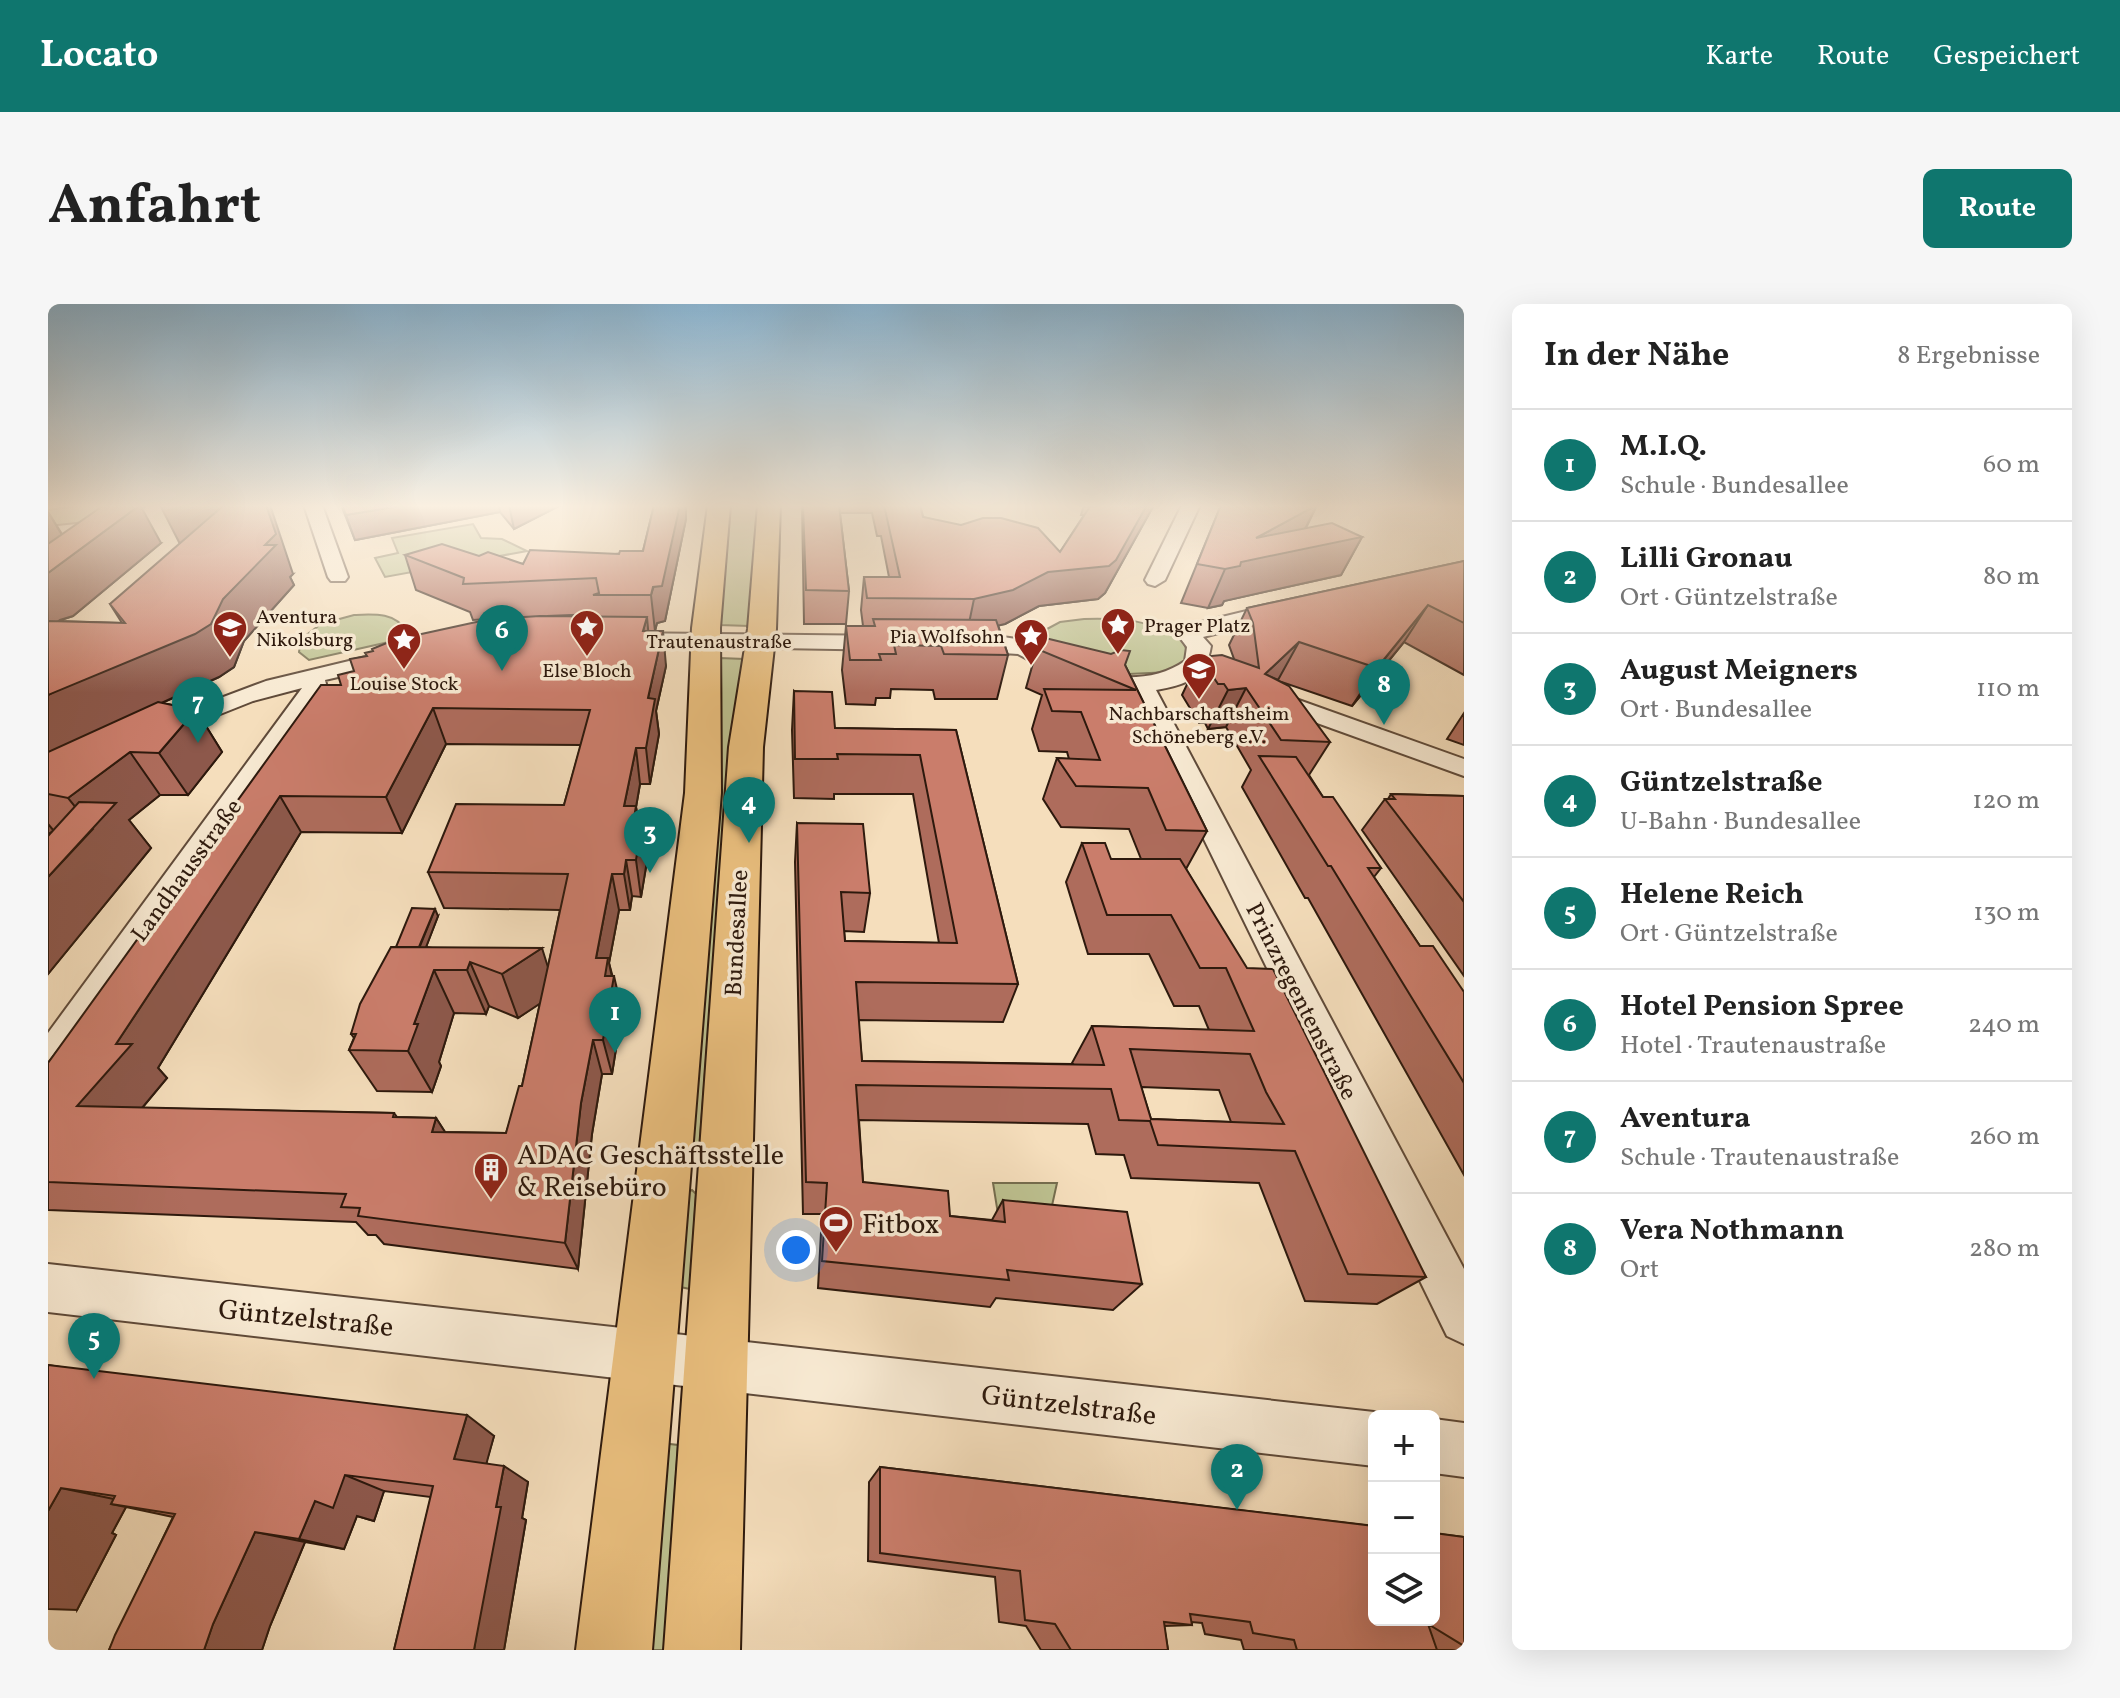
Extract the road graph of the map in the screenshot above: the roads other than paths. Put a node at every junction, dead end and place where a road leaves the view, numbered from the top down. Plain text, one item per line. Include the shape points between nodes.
1 (335, 568) edge
2 (713, 568) edge
3 (765, 568) edge
4 (1161, 568) edge
5 (338, 577) dead end
6 (1155, 580) dead end
7 (1306, 604) edge
8 (591, 640) edge
9 (706, 641) junction
10 (761, 642) junction
11 (912, 643) edge
12 (940, 643) edge
13 (417, 652) edge
14 (311, 675) junction
15 (1140, 683) junction
16 (1279, 701) edge
17 (129, 743) edge
18 (1462, 775) edge
19 (48, 1063) edge
20 (663, 1169) junction
21 (724, 1171) junction
22 (48, 1288) edge
23 (1464, 1319) edge
24 (643, 1356) junction
25 (715, 1363) junction
26 (1368, 1438) edge
27 (1440, 1447) edge
28 (1464, 1450) edge
29 (614, 1650) edge
30 (702, 1650) edge

1 - 5 street
2 - 9 main road, Bundesallee
3 - 10 main road, Bundesallee
4 - 6 street
7 - 15 street via 1189,635 1200,651 1192,668 1172,678
8 - 9 street, Trautenaustraße
9 - 10 street, Trautenaustraße
9 - 20 main road, Bundesallee via 703,793
10 - 11 street, Trautenaustraße
10 - 21 main road, Bundesallee via 746,747
12 - 15 street via 1030,650 1076,675
13 - 14 street
14 - 17 street via 224,701
14 - 19 street, Landhausstraße via 315,688
15 - 23 street, Prinzregentenstraße
16 - 18 street
20 - 21 main road
20 - 24 main road, Bundesallee
21 - 25 main road, Bundesallee
22 - 24 street, Güntzelstraße
24 - 25 street, Güntzelstraße
24 - 29 main road, Bundesallee
25 - 26 street, Güntzelstraße
25 - 30 main road, Bundesallee
27 - 28 street

